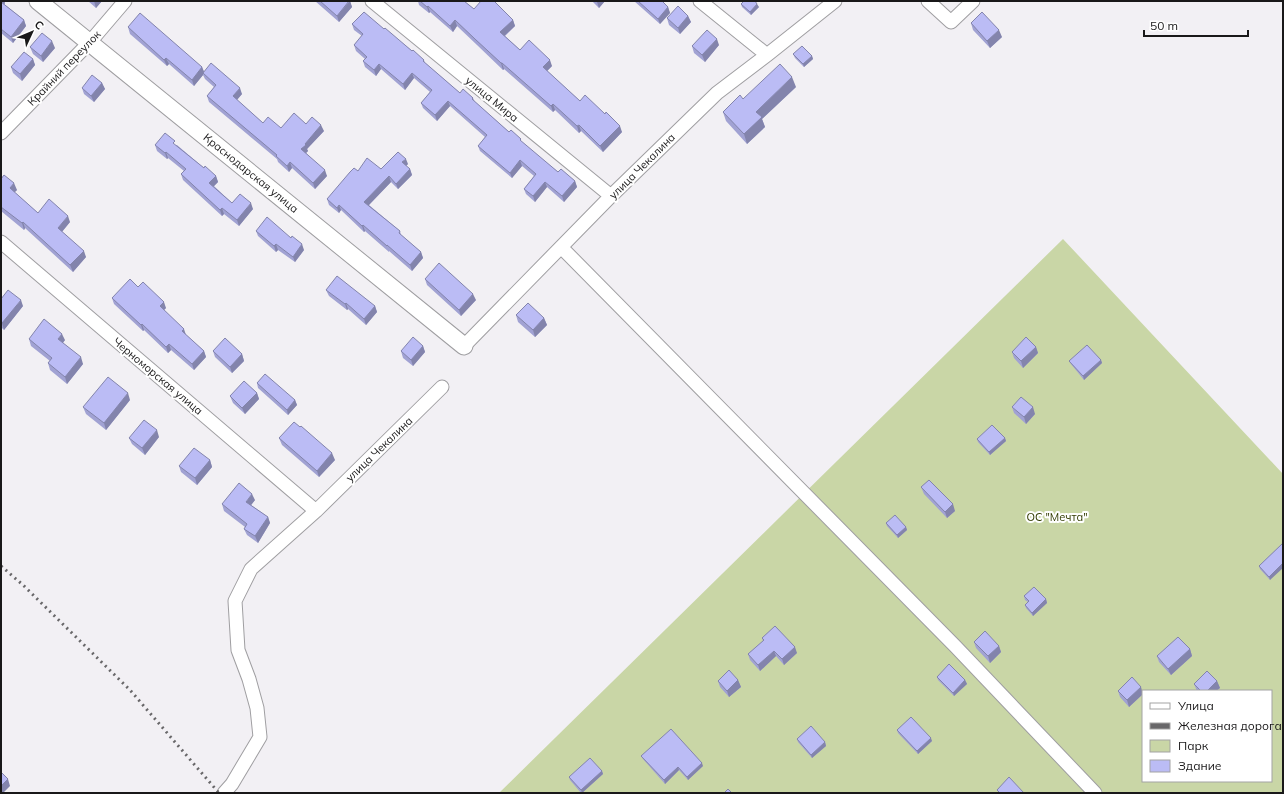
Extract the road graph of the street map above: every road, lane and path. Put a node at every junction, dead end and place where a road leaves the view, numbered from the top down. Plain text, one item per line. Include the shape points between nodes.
1 (38, 1) edge
2 (125, 1) edge
3 (372, 1) edge
4 (700, 1) edge
5 (834, 1) edge
6 (928, 1) edge
7 (973, 1) edge
8 (90, 42) junction
9 (767, 55) junction
10 (1, 133) edge
11 (611, 196) junction
12 (1, 242) edge
13 (561, 247) junction
14 (464, 346) joint
15 (442, 387) dead end
16 (316, 510) junction
17 (224, 793) edge
18 (1095, 793) edge

1 - 8 street, Краснодарская улица
2 - 8 street, Крайний переулок
3 - 11 street, улица Мира
4 - 9 street
5 - 9 street, улица Чекалина
6 - 7 street via 951,22
8 - 10 street, Крайний переулок
8 - 14 street, Краснодарская улица
9 - 11 street, улица Чекалина via 717,93
11 - 13 street, улица Чекалина
12 - 16 street, Черноморская улица
13 - 14 street, улица Чекалина
13 - 18 street via 955,646
15 - 16 street, улица Чекалина
16 - 17 street, улица Чекалина via 251,569 235,601 238,650 249,680 260,737

